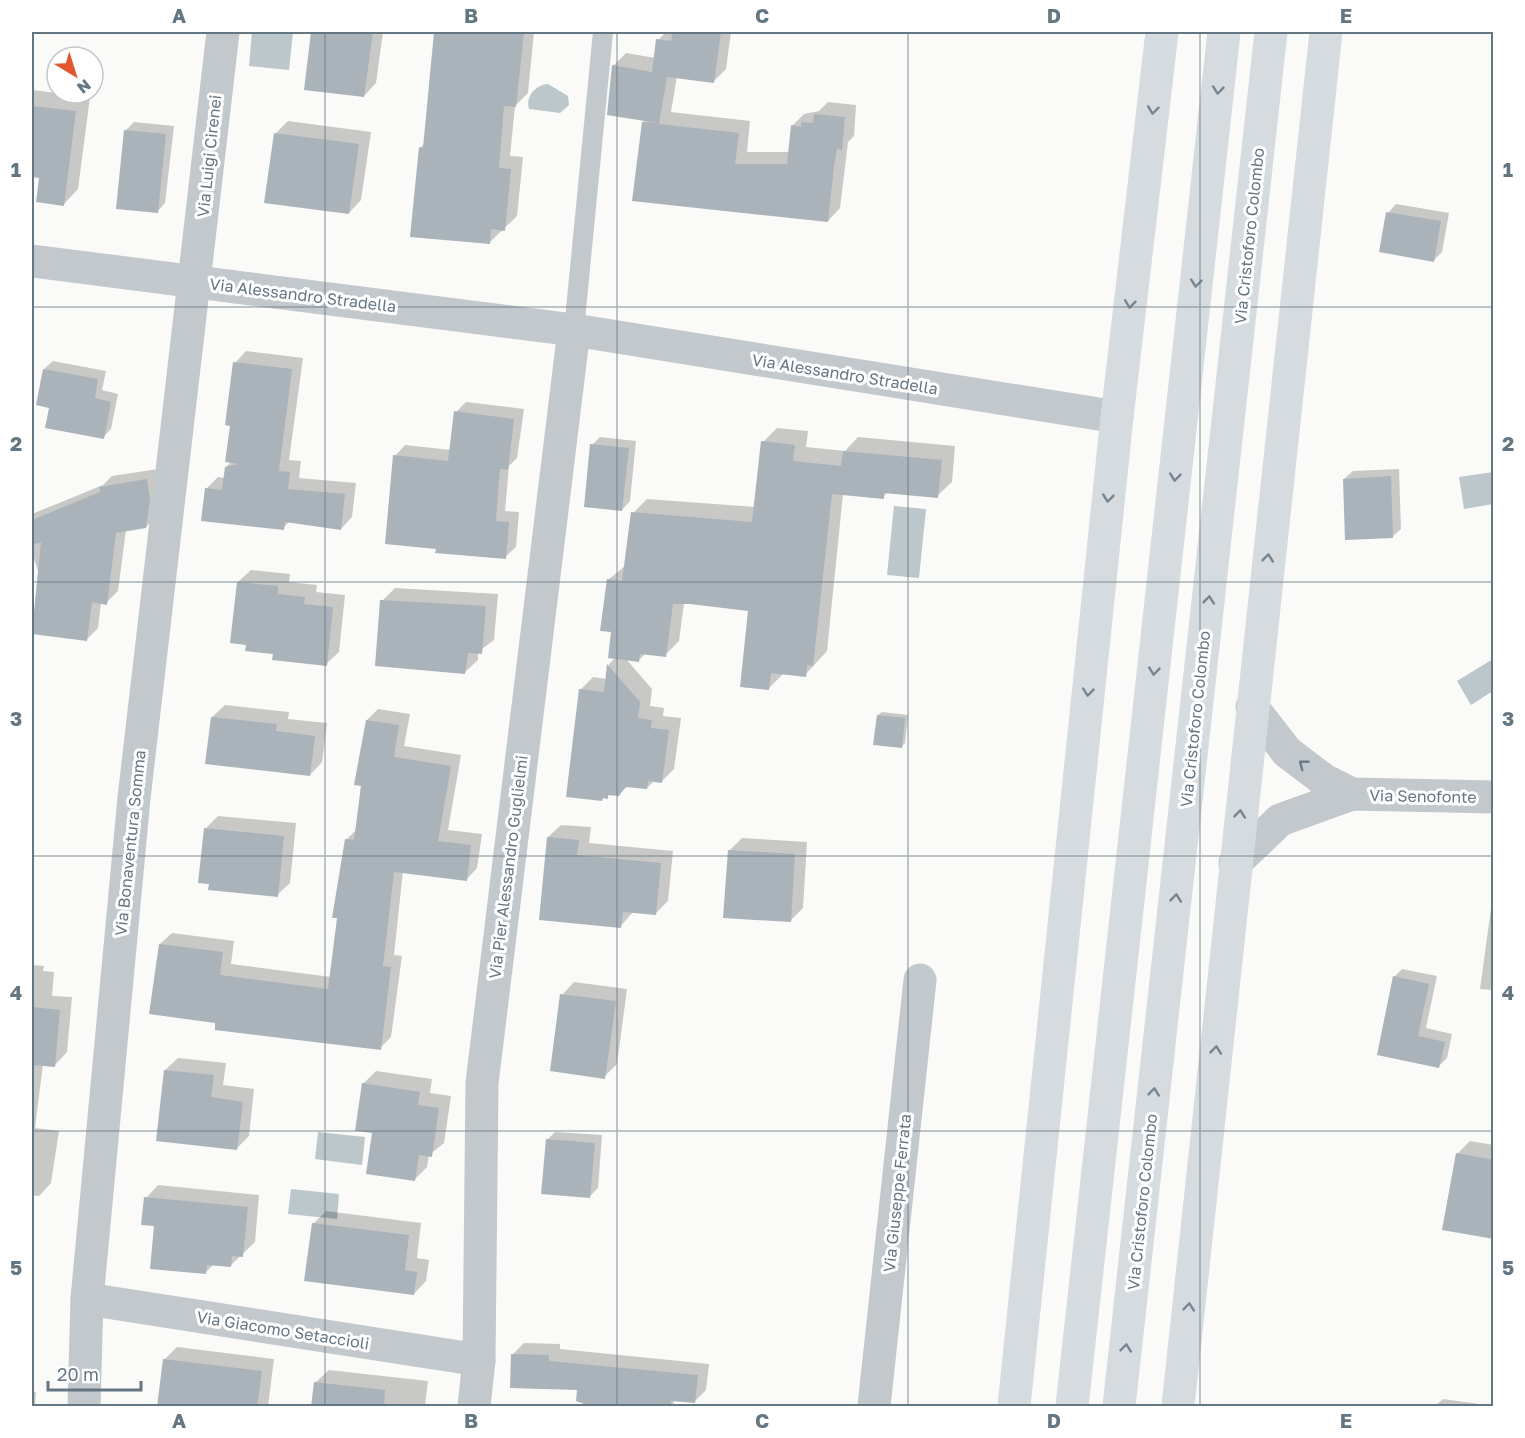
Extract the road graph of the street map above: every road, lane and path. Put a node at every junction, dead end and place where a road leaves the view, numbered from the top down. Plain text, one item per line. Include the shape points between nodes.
1 (223, 32) edge
2 (603, 32) edge
3 (1162, 32) edge
4 (1224, 32) edge
5 (1271, 32) edge
6 (1326, 32) edge
7 (32, 261) edge
8 (196, 281) junction
9 (574, 330) junction
10 (1117, 417) junction
11 (1252, 707) junction
12 (1352, 794) junction
13 (1494, 797) edge
14 (1235, 863) junction
15 (920, 980) dead end
16 (87, 1299) junction
17 (479, 1360) junction
18 (84, 1407) edge
19 (474, 1407) edge
20 (874, 1407) edge
21 (1014, 1407) edge
22 (1072, 1407) edge
23 (1119, 1407) edge
24 (1178, 1407) edge

1 - 8 street, Via Luigi Cirenei
2 - 9 lane
3 -> 10 street
4 -> 22 street
23 -> 5 street, Via Cristoforo Colombo
11 -> 6 street
7 - 8 street, Via Alessandro Stradella
8 - 9 street, Via Alessandro Stradella
8 - 16 street, Via Bonaventura Somma via 134,798
9 - 10 street, Via Alessandro Stradella
9 - 17 street, Via Pier Alessandro Guglielmi via 482,1083
10 -> 21 street
12 -> 11 street via 1324,780 1287,752
14 -> 11 street
12 - 13 street, Via Senofonte
12 - 14 street via 1280,820
24 -> 14 street
15 - 20 street, Via Giuseppe Ferrata
16 - 17 street, Via Giacomo Setaccioli
16 - 18 street, Via Bonaventura Somma
17 - 19 street, Via Pier Alessandro Guglielmi

